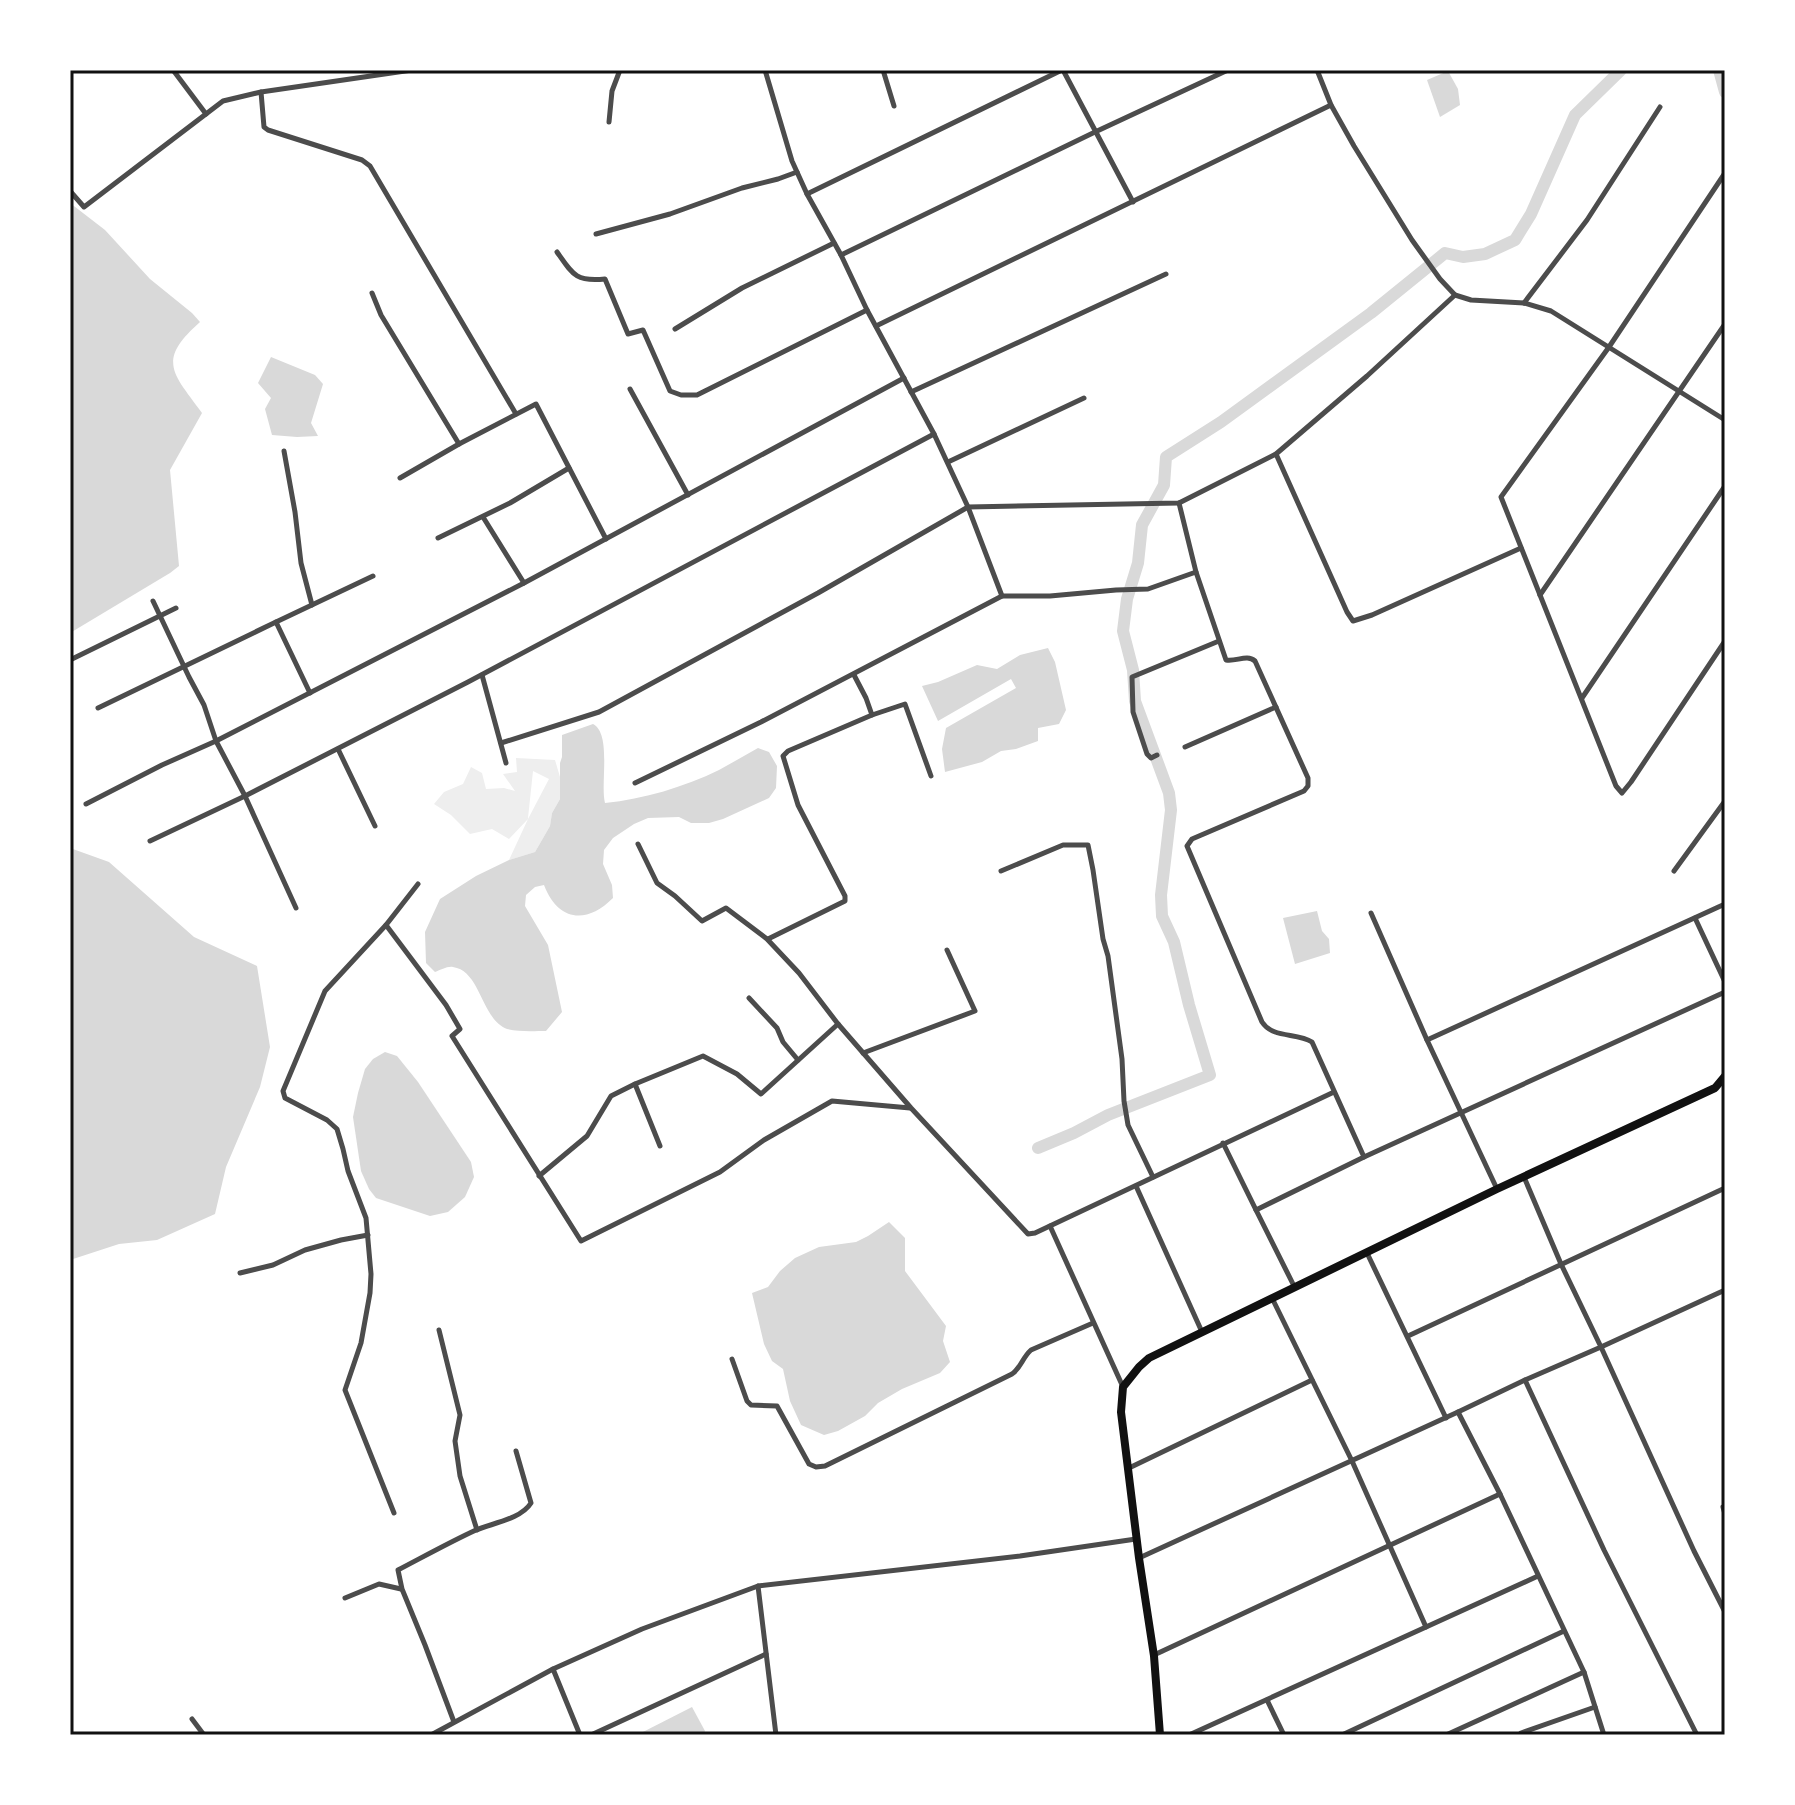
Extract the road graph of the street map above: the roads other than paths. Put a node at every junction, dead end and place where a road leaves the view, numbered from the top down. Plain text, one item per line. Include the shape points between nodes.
1 (173, 70) edge
2 (412, 70) edge
3 (620, 70) edge
4 (765, 70) edge
5 (883, 70) edge
6 (1062, 70) edge
7 (1228, 70) edge
8 (1317, 70) edge
9 (261, 92) junction
10 (1331, 105) junction
11 (894, 106) dead end
12 (1660, 107) dead end
13 (207, 114) junction
14 (609, 122) dead end
15 (1095, 132) junction
16 (797, 172) junction
17 (1725, 173) edge
18 (70, 191) edge
19 (807, 194) junction
20 (1133, 202) junction
21 (596, 234) dead end
22 (834, 243) junction
23 (557, 252) dead end
24 (841, 255) junction
25 (1166, 274) dead end
26 (372, 293) dead end
27 (1455, 295) junction
28 (1524, 303) junction
29 (867, 310) junction
30 (1725, 324) edge
31 (876, 326) junction
32 (675, 329) dead end
33 (1609, 347) junction
34 (904, 378) junction
35 (630, 389) dead end
36 (1681, 391) junction
37 (911, 392) junction
38 (1084, 398) dead end
39 (516, 414) junction
40 (1725, 420) edge
41 (934, 434) junction
42 (459, 444) junction
43 (284, 451) dead end
44 (1276, 454) junction
45 (948, 462) junction
46 (569, 468) junction
47 (400, 478) dead end
48 (1725, 486) edge
49 (688, 495) junction
50 (1179, 503) junction
51 (968, 507) junction
52 (483, 517) junction
53 (438, 538) dead end
54 (606, 539) junction
55 (1521, 548) junction
56 (1196, 572) junction
57 (373, 576) dead end
58 (524, 583) junction
59 (1540, 595) junction
60 (1002, 596) junction
61 (153, 601) dead end
62 (312, 605) junction
63 (176, 608) dead end
64 (160, 616) junction
65 (276, 622) junction
66 (1219, 641) junction
67 (1725, 641) edge
68 (70, 660) edge
69 (184, 668) junction
70 (482, 675) junction
71 (854, 675) junction
72 (310, 693) junction
73 (1582, 699) junction
74 (1276, 707) junction
75 (98, 708) dead end
76 (872, 715) junction
77 (500, 739) junction
78 (216, 741) junction
79 (1185, 747) dead end
80 (338, 749) junction
81 (1154, 756) dead end
82 (506, 763) dead end
83 (931, 776) dead end
84 (635, 783) dead end
85 (245, 796) junction
86 (1725, 801) edge
87 (86, 804) dead end
88 (375, 826) dead end
89 (150, 841) dead end
90 (638, 844) dead end
91 (1001, 871) dead end
92 (1674, 871) dead end
93 (418, 884) dead end
94 (1725, 904) edge
95 (296, 908) dead end
96 (1371, 913) dead end
97 (1695, 918) junction
98 (386, 925) junction
99 (767, 939) junction
100 (947, 950) dead end
101 (1725, 982) edge
102 (1725, 992) edge
103 (749, 998) dead end
104 (838, 1024) junction
105 (1427, 1040) junction
106 (863, 1053) junction
107 (798, 1060) junction
108 (1725, 1076) edge
109 (635, 1084) junction
110 (1334, 1092) junction
111 (911, 1108) junction
112 (1462, 1112) junction
113 (1223, 1143) junction
114 (660, 1146) dead end
115 (1364, 1157) junction
116 (539, 1176) junction
117 (1153, 1177) junction
118 (1523, 1177) junction
119 (1136, 1186) junction
120 (1725, 1188) edge
121 (1497, 1189) junction
122 (1256, 1210) junction
123 (1050, 1226) junction
124 (368, 1235) junction
125 (1366, 1252) junction
126 (1561, 1264) junction
127 (240, 1273) dead end
128 (1294, 1286) junction
129 (1725, 1290) edge
130 (1271, 1298) junction
131 (1093, 1323) junction
132 (439, 1330) dead end
133 (1202, 1332) junction
134 (1408, 1336) junction
135 (1601, 1347) junction
136 (732, 1359) dead end
137 (1312, 1380) junction
138 (1525, 1380) junction
139 (1123, 1387) junction
140 (1458, 1412) junction
141 (1446, 1418) junction
142 (516, 1451) dead end
143 (1352, 1461) junction
144 (1128, 1468) junction
145 (1500, 1494) junction
146 (394, 1513) dead end
147 (477, 1530) junction
148 (1137, 1539) junction
149 (1390, 1545) junction
150 (1139, 1558) junction
151 (1538, 1576) junction
152 (758, 1586) junction
153 (402, 1589) junction
154 (345, 1598) dead end
155 (1725, 1612) edge
156 (1426, 1627) junction
157 (1564, 1631) junction
158 (766, 1654) junction
159 (1154, 1656) junction
160 (553, 1669) junction
161 (1584, 1672) junction
162 (1266, 1700) junction
163 (1595, 1707) junction
164 (192, 1719) dead end
165 (454, 1722) junction
166 (204, 1735) edge
167 (431, 1735) edge
168 (580, 1735) edge
169 (591, 1735) edge
170 (776, 1735) edge
171 (1160, 1735) edge
172 (1189, 1735) edge
173 (1284, 1735) edge
174 (1342, 1735) edge
175 (1446, 1735) edge
176 (1522, 1735) edge
177 (1604, 1735) edge
178 (1697, 1735) edge

1 - 13 street
2 - 9 street
3 - 14 street
4 - 16 street
5 - 11 street
6 - 15 street
6 - 19 street
7 - 15 street
8 - 10 street
9 - 13 street via 223,101
9 - 39 street via 268,130 370,166
10 - 20 street
10 - 27 street via 1417,245
12 - 28 street via 1587,220
13 - 18 street via 84,207
15 - 20 street
15 - 24 street
16 - 19 street
16 - 21 street
17 - 33 street
19 - 22 street
20 - 31 street
22 - 24 street
22 - 32 street via 742,288
23 - 29 street via 569,270 586,281 605,279 628,334 643,330 670,391 681,395 697,395
24 - 29 street
25 - 37 street
26 - 42 street
27 - 28 street
27 - 44 street
28 - 33 street via 1551,311
29 - 31 street
30 - 36 street
31 - 34 street
33 - 36 street
33 - 55 street via 1501,497
34 - 37 street
34 - 49 street
35 - 49 street
36 - 40 street
36 - 59 street
37 - 41 street
38 - 45 street
39 - 42 street
39 - 46 street via 536,404
41 - 45 street
41 - 70 street
42 - 47 street
43 - 62 street
44 - 50 street
44 - 55 street via 1353,621
45 - 51 street
46 - 52 street
46 - 54 street
48 - 73 street
49 - 54 street
50 - 51 street
50 - 56 street
51 - 60 street
51 - 77 street via 599,712
52 - 53 street
52 - 58 street
54 - 58 street
55 - 59 street
56 - 60 street via 1148,589
56 - 66 street
57 - 62 street
58 - 72 street
59 - 73 street
60 - 71 street
61 - 64 street
62 - 65 street
63 - 64 street
64 - 68 street
64 - 69 street
65 - 69 street
65 - 72 street
66 - 74 street via 1226,660 1255,661
66 - 81 street via 1134,676 1133,712 1147,754
67 - 73 street via 1622,793
69 - 75 street
69 - 78 street
70 - 77 street
70 - 80 street
71 - 76 street
71 - 84 street
72 - 78 street
74 - 79 street
74 - 110 street via 1308,786 1192,839 1187,846 1266,1029 1312,1042
76 - 83 street via 905,704
76 - 99 street via 783,756 798,805 845,899
77 - 82 street
78 - 85 street
78 - 87 street
80 - 85 street
80 - 88 street
85 - 89 street
85 - 95 street
86 - 92 street
90 - 99 street via 657,883 702,921 726,908
91 - 117 street via 1063,845 1088,845 1108,956 1128,1125
93 - 98 street
94 - 97 street
96 - 105 street
97 - 101 street
97 - 105 street
98 - 116 street via 446,1005 460,1029 452,1036
98 - 124 street via 325,991 283,1091 285,1098 337,1129
99 - 104 street
100 - 106 street via 975,1011
102 - 112 street
103 - 107 street
104 - 106 street
104 - 107 street
105 - 112 street
106 - 111 street
107 - 109 street via 761,1094 703,1056
108 - 118 main road via 1715,1088
109 - 114 street
109 - 116 street via 611,1096 587,1136
110 - 113 street
110 - 115 street
111 - 116 street via 832,1101 720,1172 581,1241
111 - 123 street via 1028,1234
112 - 115 street
112 - 121 street
113 - 117 street
113 - 122 street
115 - 122 street
117 - 119 street
118 - 121 main road
118 - 126 street
119 - 123 street
119 - 133 street
120 - 126 street
121 - 125 main road
122 - 128 street
123 - 131 street
124 - 127 street
124 - 146 street via 370,1293 345,1390
125 - 128 main road
125 - 134 street
126 - 134 street
126 - 135 street
128 - 130 main road
129 - 135 street
130 - 133 main road
130 - 137 street
131 - 136 street via 1031,1350 1012,1374 816,1467 809,1464 777,1406 747,1401
131 - 139 street
132 - 147 street via 460,1415 455,1441 460,1476
133 - 139 main road via 1149,1358
134 - 141 street
135 - 138 street
135 - 155 street
137 - 143 street
137 - 144 street
138 - 140 street
138 - 178 street
139 - 144 main road
140 - 141 street
140 - 145 street
141 - 143 street
142 - 147 street via 530,1506
143 - 149 street
143 - 150 street
144 - 148 main road
145 - 149 street
145 - 151 street
147 - 153 street via 398,1570
148 - 150 main road
148 - 152 street
149 - 156 street
149 - 159 street
150 - 159 main road
151 - 156 street
151 - 157 street
152 - 158 street
152 - 160 street
153 - 154 street via 379,1584
153 - 165 street
156 - 162 street
157 - 161 street
157 - 174 street
158 - 169 street
158 - 170 street
159 - 171 main road
160 - 165 street
160 - 168 street
161 - 163 street
161 - 175 street
162 - 172 street
162 - 173 street
163 - 176 street
163 - 177 street
164 - 166 street
165 - 167 street

